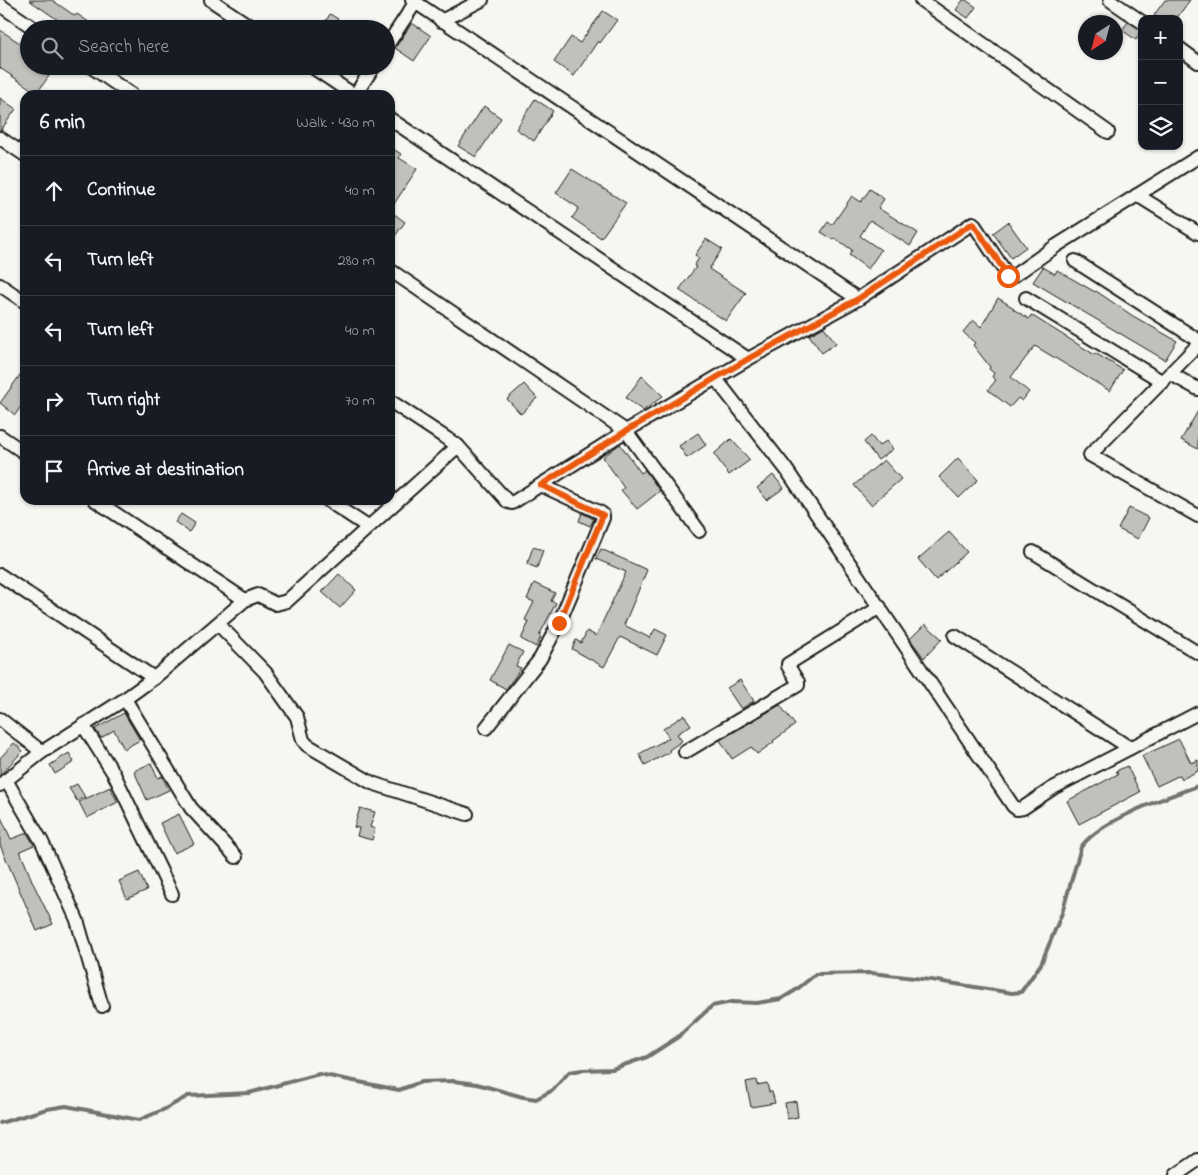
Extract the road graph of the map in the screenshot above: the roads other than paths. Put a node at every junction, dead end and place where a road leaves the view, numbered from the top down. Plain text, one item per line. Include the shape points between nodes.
1 (211, 0) edge
2 (482, 0) edge
3 (921, 0) edge
4 (1110, 0) edge
5 (414, 1) edge
6 (0, 5) edge
7 (1138, 19) edge
8 (22, 20) edge
9 (241, 20) edge
10 (441, 21) junction
11 (395, 32) edge
12 (1183, 51) edge
13 (1198, 62) edge
14 (103, 75) edge
15 (325, 75) edge
16 (368, 75) edge
17 (125, 90) edge
18 (347, 90) edge
19 (358, 90) edge
20 (395, 122) edge
21 (1108, 132) dead end
22 (0, 138) edge
23 (20, 152) edge
24 (1198, 157) edge
25 (1137, 195) junction
26 (1198, 234) edge
27 (1075, 261) dead end
28 (395, 273) edge
29 (0, 285) edge
30 (1026, 298) dead end
31 (20, 299) edge
32 (858, 299) junction
33 (1198, 340) edge
34 (1198, 345) edge
35 (748, 359) junction
36 (1167, 378) junction
37 (716, 379) junction
38 (1198, 389) edge
39 (395, 404) edge
40 (626, 431) junction
41 (0, 436) edge
42 (458, 446) junction
43 (20, 450) edge
44 (541, 485) junction
45 (395, 503) edge
46 (102, 505) edge
47 (335, 505) edge
48 (392, 505) edge
49 (1198, 516) edge
50 (368, 527) junction
51 (699, 531) dead end
52 (1033, 552) dead end
53 (0, 575) edge
54 (244, 600) junction
55 (880, 607) junction
56 (218, 624) junction
57 (955, 636) dead end
58 (1198, 653) edge
59 (154, 678) junction
60 (125, 699) junction
61 (1198, 713) edge
62 (0, 719) edge
63 (83, 725) junction
64 (486, 728) dead end
65 (1130, 748) junction
66 (42, 752) junction
67 (685, 752) dead end
68 (3, 782) edge
69 (467, 814) dead end
70 (236, 857) dead end
71 (172, 894) dead end
72 (102, 1006) dead end
73 (1198, 1160) edge
74 (1176, 1175) edge

1 - 9 street
2 - 10 street
3 - 21 street
4 - 7 street
5 - 10 street
5 - 11 street
6 - 8 street
10 - 32 street
12 - 13 street
14 - 17 street
15 - 18 street
16 - 19 street
20 - 35 street
22 - 23 street
24 - 25 street
25 - 26 street
25 - 32 street via 1012,277 1008,276 973,223
27 - 33 street
28 - 40 street
29 - 31 street
30 - 36 street
32 - 35 street
34 - 36 street
35 - 37 street
36 - 38 street
36 - 49 street via 1090,455
37 - 40 street
37 - 55 street via 786,469
39 - 42 street
40 - 44 street
40 - 51 street
41 - 43 street
42 - 44 street via 510,504
42 - 45 street
44 - 64 street via 601,513 603,518 559,623 540,659
46 - 54 street
47 - 50 street
48 - 50 street
50 - 54 street via 287,601 276,604 258,596
52 - 58 street
53 - 59 street
54 - 56 street
55 - 65 street via 1017,809
55 - 67 street via 788,664 798,685
56 - 59 street
56 - 69 street via 281,694 297,716 307,745 372,783
57 - 65 street
59 - 60 street
60 - 63 street
60 - 70 street via 191,808
61 - 65 street
62 - 66 street
63 - 66 street
63 - 71 street via 114,774
66 - 68 street
68 - 72 street via 42,842 77,920
73 - 74 street

